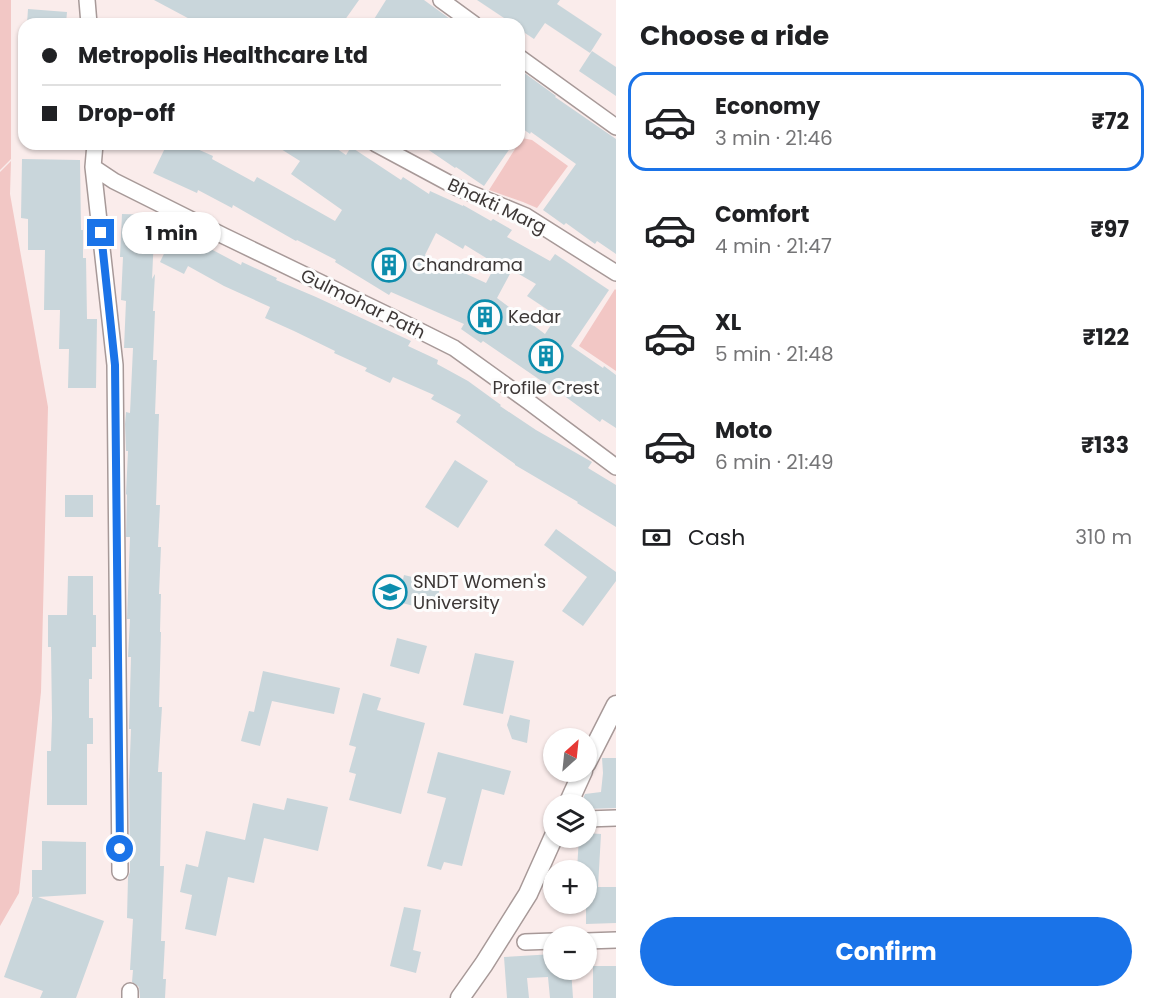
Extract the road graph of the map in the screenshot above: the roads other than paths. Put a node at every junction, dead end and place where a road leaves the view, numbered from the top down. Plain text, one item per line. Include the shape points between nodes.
1 (87, 0) edge
2 (441, 0) edge
3 (88, 18) edge
4 (466, 18) edge
5 (525, 61) edge
6 (616, 128) edge
7 (94, 150) edge
8 (387, 150) edge
9 (93, 167) junction
10 (616, 273) edge
11 (616, 467) edge
12 (616, 705) edge
13 (597, 742) edge
14 (597, 819) edge
15 (616, 819) edge
16 (549, 848) edge
17 (120, 872) dead end
18 (597, 940) edge
19 (616, 940) edge
20 (543, 941) edge
21 (525, 942) dead end
22 (460, 998) edge

1 - 3 street
2 - 4 street
5 - 6 street
7 - 9 street
8 - 10 street, Bhakti Marg via 458,188 526,216
9 - 11 street, Gulmohar Path via 114,181 454,348
9 - 17 street via 115,365
12 - 13 main road
14 - 15 street
16 - 22 main road via 528,894
18 - 19 street
20 - 21 street

